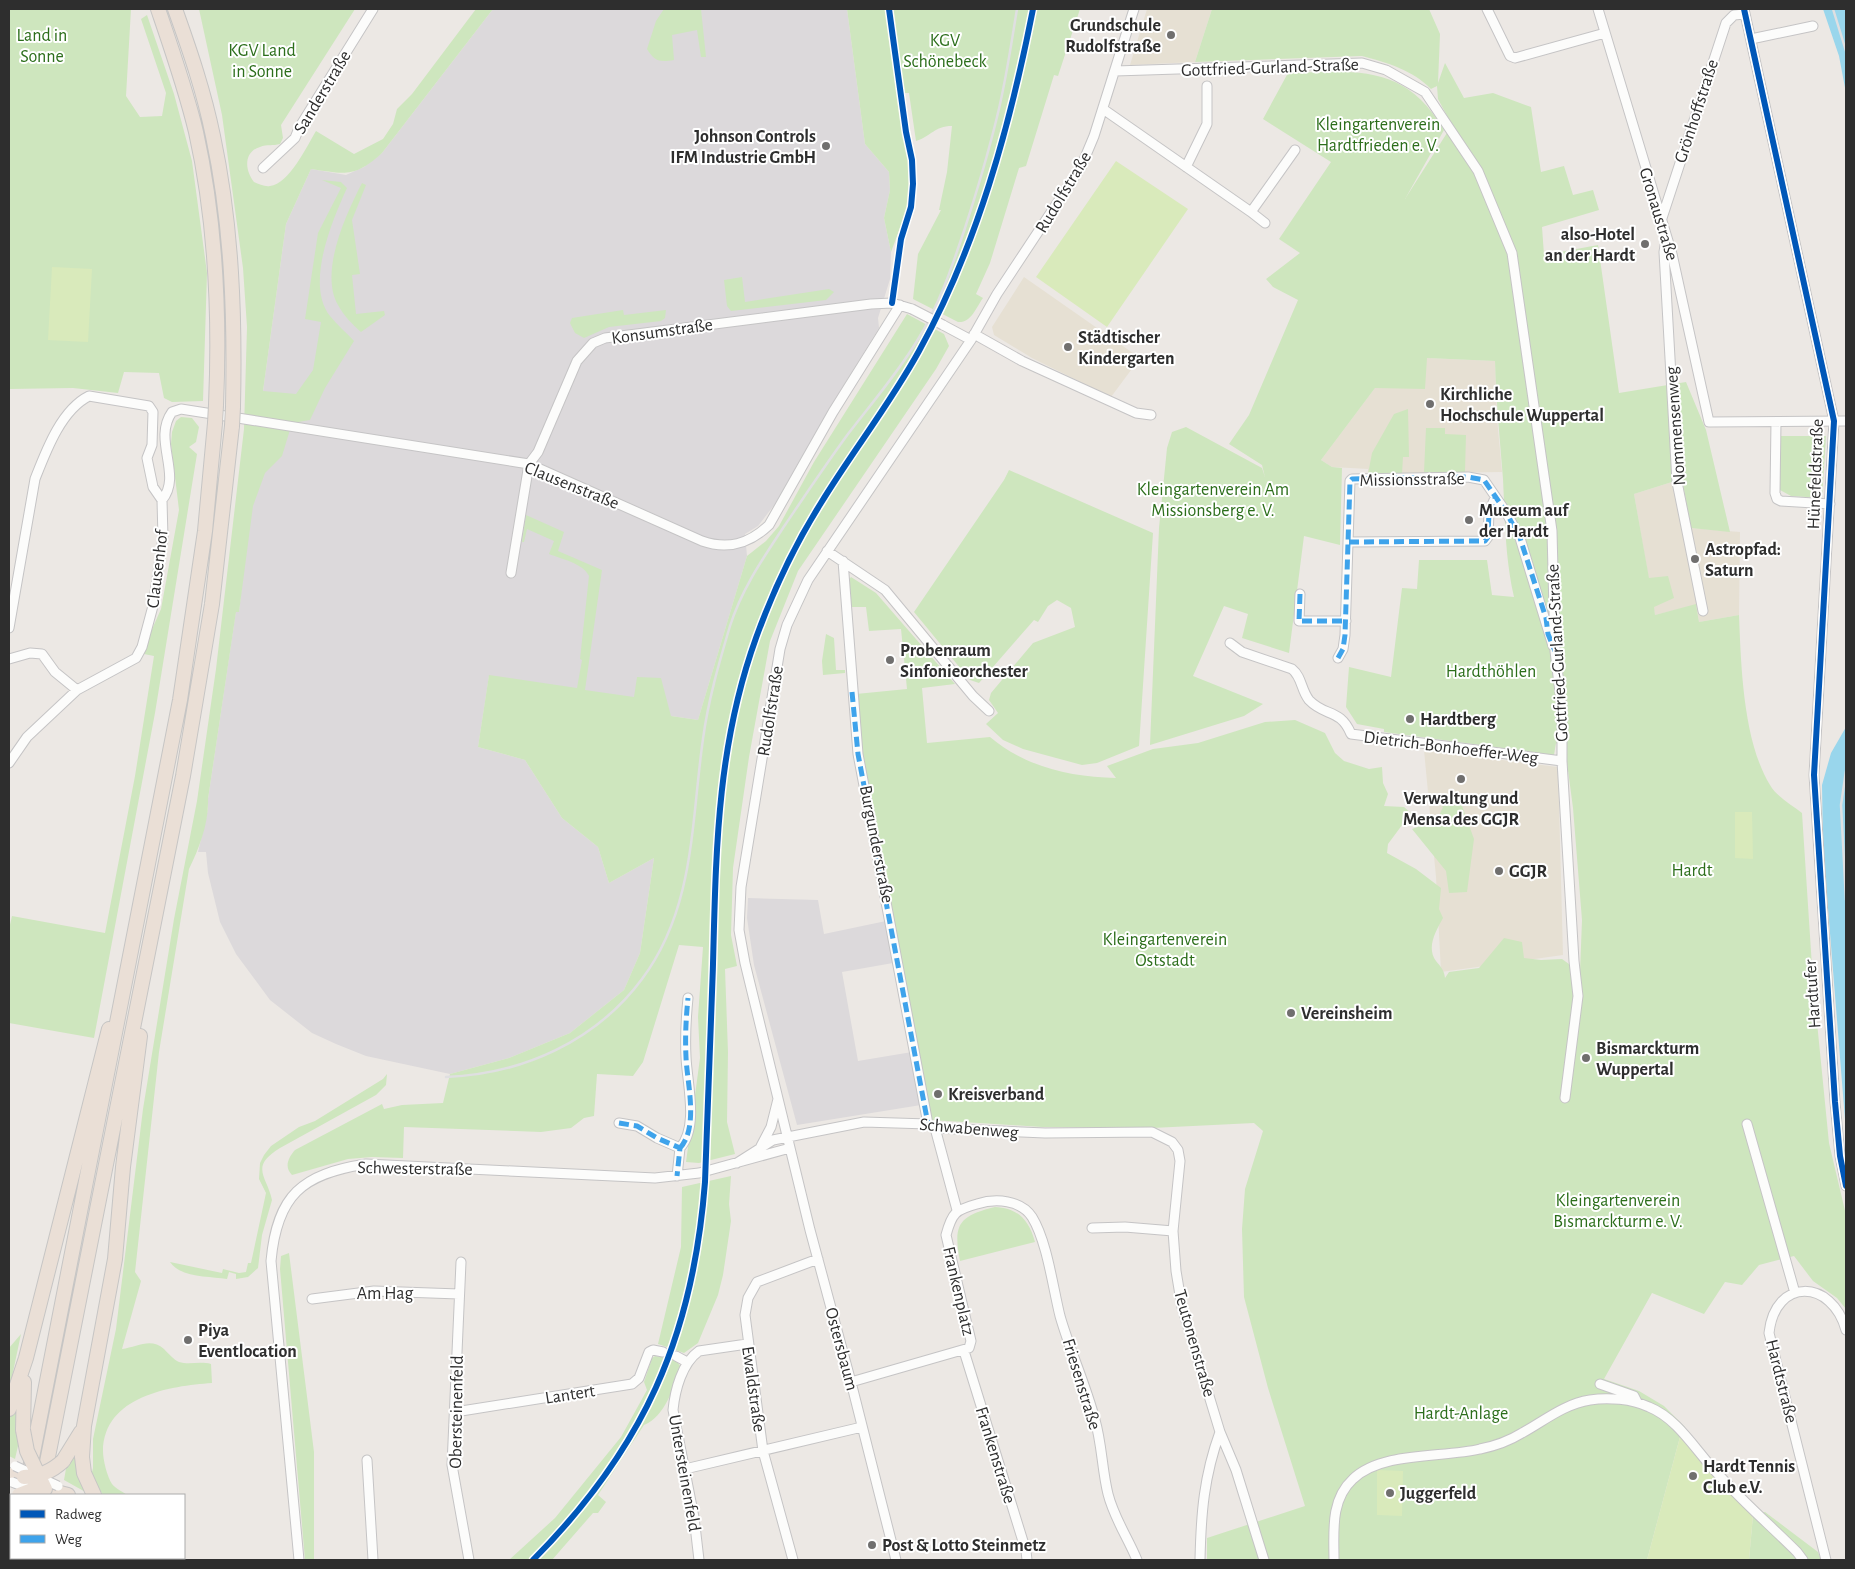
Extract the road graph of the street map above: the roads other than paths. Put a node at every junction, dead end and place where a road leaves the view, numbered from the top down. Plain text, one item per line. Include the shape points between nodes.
1 (158, 9) edge
2 (175, 9) edge
3 (373, 9) edge
4 (1134, 9) edge
5 (1488, 9) edge
6 (1598, 9) edge
7 (1745, 11) edge
8 (1813, 26) dead end
9 (1605, 33) junction
10 (1751, 39) junction
11 (1115, 71) junction
12 (1207, 86) dead end
13 (1103, 109) junction
14 (1295, 150) dead end
15 (1186, 166) junction
16 (263, 168) dead end
17 (1251, 212) junction
18 (1661, 221) junction
19 (1265, 222) dead end
20 (1666, 239) junction
21 (900, 305) junction
22 (972, 337) junction
23 (1151, 415) dead end
24 (1834, 421) junction
25 (1846, 421) edge
26 (1776, 422) junction
27 (529, 464) junction
28 (1496, 498) junction
29 (162, 500) junction
30 (1830, 504) junction
31 (1349, 542) junction
32 (826, 551) junction
33 (842, 561) junction
34 (511, 573) dead end
35 (1300, 594) dead end
36 (1703, 611) dead end
37 (1346, 621) junction
38 (9, 628) edge
39 (1230, 643) dead end
40 (1555, 651) junction
41 (1338, 658) dead end
42 (9, 659) edge
43 (77, 690) junction
44 (989, 711) dead end
45 (1562, 761) junction
46 (9, 763) edge
47 (1814, 799) joint
48 (128, 972) junction
49 (145, 973) junction
50 (688, 998) dead end
51 (779, 1096) junction
52 (1565, 1098) dead end
53 (619, 1123) dead end
54 (1746, 1124) dead end
55 (932, 1126) junction
56 (1152, 1132) joint
57 (788, 1137) junction
58 (761, 1146) junction
59 (680, 1148) junction
60 (790, 1148) junction
61 (737, 1163) junction
62 (677, 1176) junction
63 (1846, 1186) edge
64 (957, 1210) junction
65 (1092, 1228) dead end
66 (1173, 1231) junction
67 (818, 1259) junction
68 (461, 1262) dead end
69 (1795, 1293) junction
70 (459, 1294) junction
71 (312, 1299) dead end
72 (1846, 1330) edge
73 (748, 1344) junction
74 (964, 1351) junction
75 (663, 1352) dead end
76 (676, 1356) dead end
77 (26, 1358) junction
78 (687, 1362) junction
79 (851, 1382) junction
80 (1600, 1384) dead end
81 (1637, 1402) junction
82 (9, 1409) edge
83 (455, 1412) junction
84 (84, 1426) junction
85 (862, 1427) junction
86 (1220, 1432) junction
87 (763, 1452) junction
88 (366, 1460) dead end
89 (685, 1469) junction
90 (13, 1474) edge
91 (38, 1476) junction
92 (46, 1493) edge
93 (32, 1494) edge
94 (60, 1494) edge
95 (94, 1494) edge
96 (299, 1560) edge
97 (373, 1560) edge
98 (469, 1560) edge
99 (699, 1560) edge
100 (793, 1560) edge
101 (896, 1560) edge
102 (1026, 1560) edge
103 (1137, 1560) edge
104 (1200, 1560) edge
105 (1264, 1560) edge
106 (1334, 1560) edge
107 (1803, 1560) edge
108 (1826, 1560) edge

1 - 48 highway, bridge via 196,136 208,204 218,324 216,405 205,531 186,666
2 - 49 highway, bridge via 212,132 225,204 232,273 233,407 221,533 202,669
3 - 16 street, Sanderstraße via 296,138
4 - 11 street, Rudolfstraße
5 - 9 street via 1510,56 1515,58
6 - 9 street, Gronaustraße
7 - 10 street, Hünefeldstraße
7 - 18 street, Grönhoffstraße via 1726,23
8 - 10 street
9 - 18 street, Gronaustraße
10 - 24 street, Hünefeldstraße
11 - 13 street, Rudolfstraße
11 - 40 street, Gottfried-Gurland-Straße via 1362,63 1386,70 1413,84 1432,100 1478,171 1512,253 1552,532
12 - 15 street via 1207,124
13 - 15 street
13 - 22 street, Rudolfstraße via 1081,167
14 - 17 street
15 - 17 street
17 - 19 street
18 - 20 street, Gronaustraße
20 - 26 street, Gronaustraße via 1709,422
20 - 36 street, Nommensenweg via 1664,252 1677,482
21 - 22 street, Konsumstraße, bridge
21 - 27 street, Konsumstraße via 871,304 605,338 593,343 577,361 538,452
21 - 27 street, Clausenstraße via 833,412 769,525 745,542 724,546 702,541
22 - 23 street via 1128,409
22 - 32 street, Rudolfstraße
24 - 25 street
24 - 26 street
24 - 30 street, Hünefeldstraße
26 - 30 street via 1777,498 1781,501
27 - 29 street, Clausenstraße via 181,409 172,412 165,425 165,453 171,483
27 - 34 street, Konsumstraße
28 - 31 street via 1490,504 1485,541
28 - 31 street, Missionsstraße via 1480,478 1350,481
28 - 40 street, Missionsstraße via 1520,538
29 - 38 street, Clausenhof via 153,487 147,458 152,445 152,409 92,396 81,401 57,432 34,479
29 - 43 street, Clausenhof via 162,550 151,615 136,658
30 - 47 street, Hünefeldstraße
31 - 37 street, Missionsstraße
32 - 33 street
32 - 51 street, Rudolfstraße via 797,601 780,648 739,911 744,963
33 - 44 street via 885,590
33 - 55 street, Burgunderstraße via 857,745
35 - 37 street via 1299,621
37 - 41 street, Missionsstraße via 1343,649
39 - 45 street, Dietrich-Bonhoeffer-Weg via 1242,652 1292,669 1298,674 1311,702 1339,716 1351,734
40 - 45 street, Gottfried-Gurland-Straße via 1562,709
42 - 43 street via 30,653 42,654 55,672
43 - 46 street via 26,737
45 - 52 street, Gottfried-Gurland-Straße via 1578,987
47 - 63 street, Hardtufer via 1835,1102
48 - 77 highway via 104,1047
48 - 92 highway
49 - 84 highway via 115,1259
49 - 92 highway
50 - 59 street via 686,1058 691,1108 687,1140
51 - 57 street, Rudolfstraße
51 - 58 street via 771,1127
53 - 59 street via 637,1126
54 - 69 street
55 - 56 street, Schwabenweg via 1045,1133
55 - 57 street, Schwabenweg via 864,1122
55 - 64 street, Burgunderstraße
56 - 66 street, Teutonenstraße via 1172,1142 1178,1150 1180,1161
57 - 58 street, Schwesterstraße
57 - 60 street, Ostersbaum
58 - 61 street, Schwesterstraße
59 - 62 street
60 - 61 street, Schwesterstraße
60 - 67 street, Ostersbaum
61 - 62 street, Schwesterstraße
62 - 96 street, Schwesterstraße via 655,1178 366,1164 337,1169 314,1178 291,1196 280,1213 271,1261
64 - 74 street, Frankenplatz via 946,1235 971,1341
64 - 103 street, Friesenstraße via 993,1201 1013,1203 1032,1217 1095,1420 1108,1494
65 - 66 street
66 - 86 street, Teutonenstraße via 1182,1307
67 - 73 street, Ewaldstraße via 757,1282 748,1298 745,1315
67 - 79 street, Ostersbaum
68 - 70 street, Obersteinenfeld
69 - 72 street via 1814,1292 1832,1303 1842,1316
69 - 108 street, Hardtstraße via 1782,1302 1773,1315 1769,1333
70 - 71 street, Am Hag via 374,1291
70 - 83 street, Obersteinenfeld
73 - 78 street via 699,1351
73 - 87 street, Ewaldstraße
74 - 79 street
74 - 102 street, Frankenstraße via 1026,1551
75 - 83 street, Lantert via 649,1352 639,1378 632,1384
76 - 78 street
77 - 82 highway
77 - 91 highway, bridge via 23,1430 27,1451
78 - 89 street, Untersteinenfeld via 673,1410
79 - 85 street, Ostersbaum
80 - 81 street via 1634,1396
81 - 106 street via 1610,1399 1579,1402 1495,1446 1381,1464 1360,1472 1344,1489 1336,1508
81 - 107 street via 1651,1407 1679,1429 1719,1475
83 - 98 street, Obersteinenfeld via 452,1465
84 - 91 highway, bridge via 63,1461
84 - 95 highway via 84,1473
85 - 87 street
85 - 101 street, Ostersbaum
86 - 104 street via 1206,1477 1200,1518
86 - 105 street, Teutonenstraße via 1236,1470
87 - 89 street
87 - 100 street, Ewaldstraße
88 - 97 street
89 - 99 street, Untersteinenfeld
90 - 91 highway, bridge
90 - 92 highway, bridge
91 - 92 highway, bridge
92 - 93 highway, bridge
92 - 94 street

